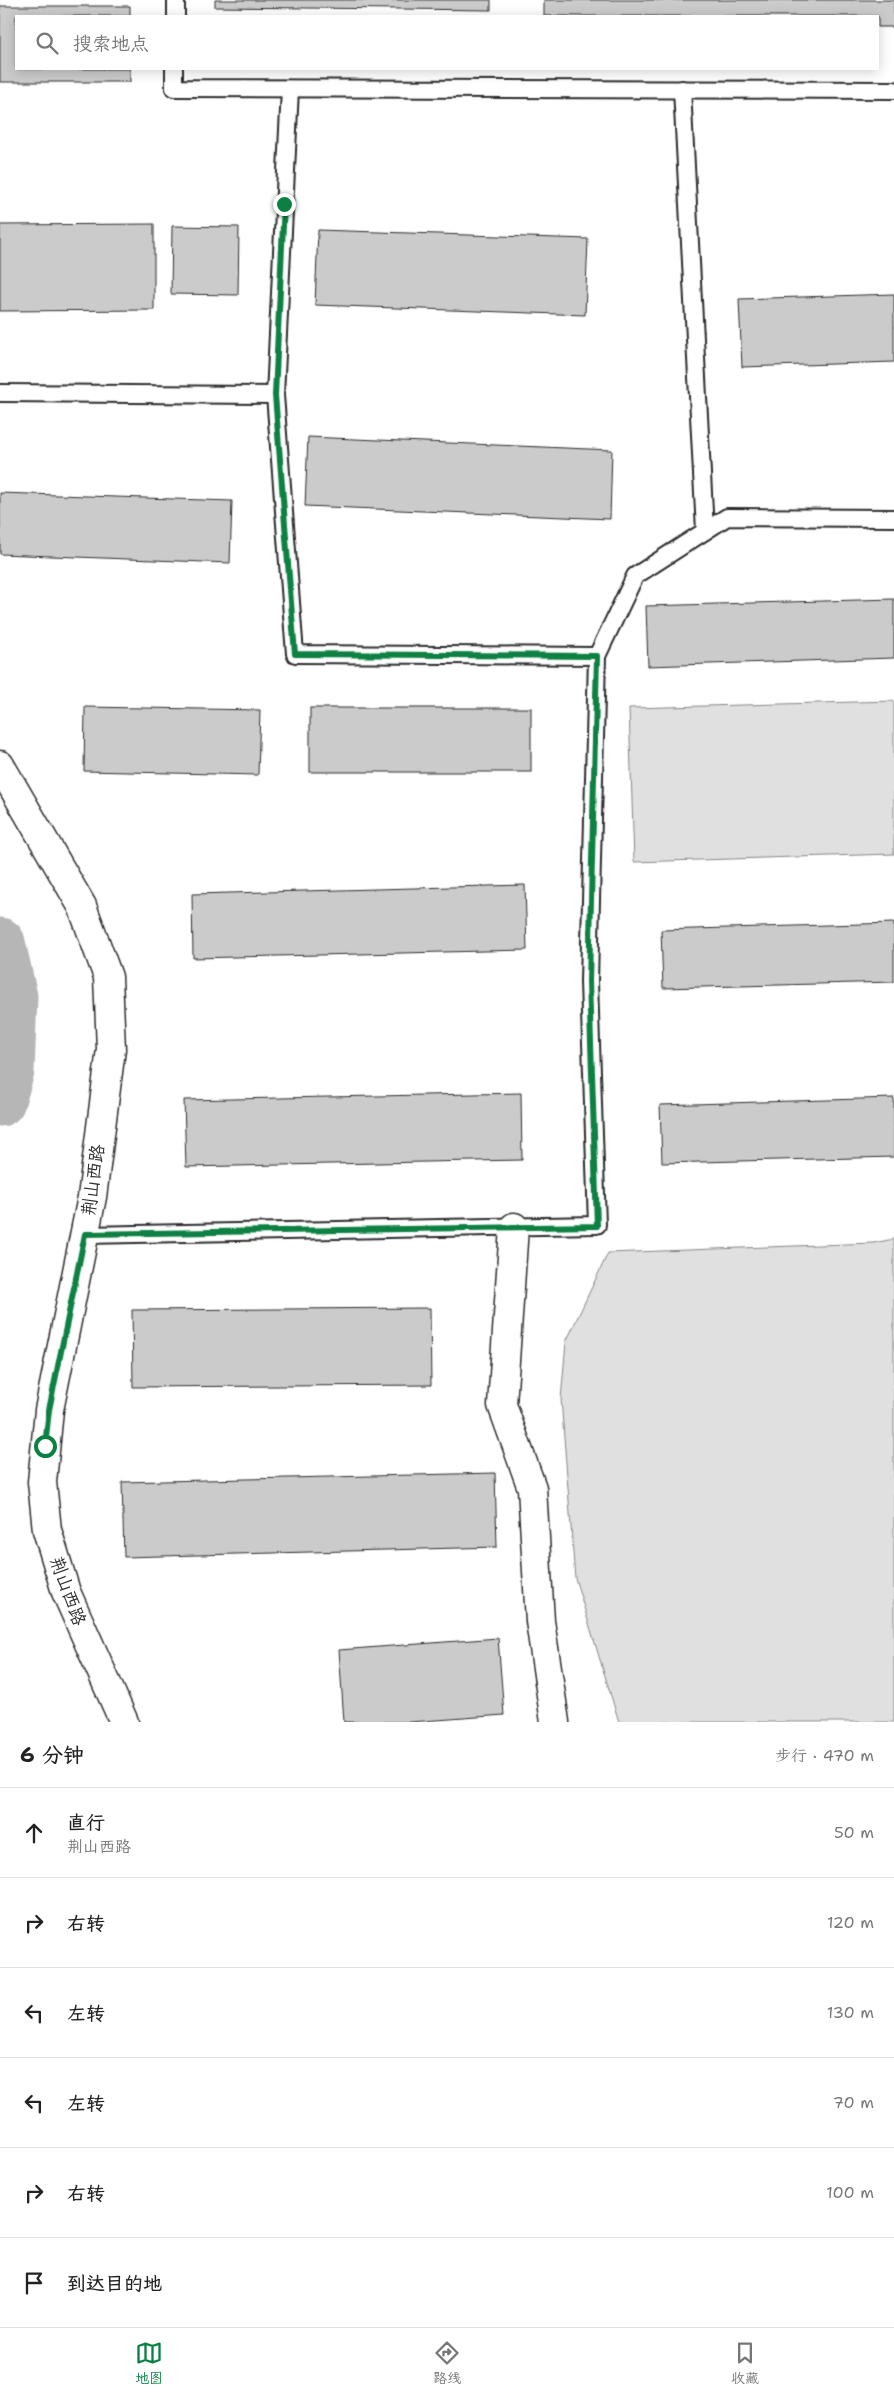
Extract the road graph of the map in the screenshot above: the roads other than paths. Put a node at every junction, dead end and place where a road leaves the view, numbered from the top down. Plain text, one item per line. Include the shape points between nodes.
1 (176, 0) edge
2 (176, 15) edge
3 (174, 70) edge
4 (290, 89) junction
5 (682, 90) junction
6 (894, 90) edge
7 (0, 393) edge
8 (275, 395) junction
9 (894, 518) edge
10 (705, 531) junction
11 (597, 656) junction
12 (0, 765) edge
13 (514, 1227) junction
14 (85, 1234) junction
15 (124, 1722) edge
16 (555, 1722) edge

1 - 2 lane
3 - 4 lane via 174,88
4 - 5 lane
4 - 8 lane
5 - 6 lane
5 - 10 lane
7 - 8 lane
8 - 11 lane via 295,654
9 - 10 lane via 726,517
10 - 11 lane via 636,576
11 - 13 lane via 589,982 597,1226
12 - 14 street, 荆山西路 via 82,906 108,977 111,1050
13 - 14 lane
13 - 16 street via 502,1405 532,1488 540,1621
14 - 15 street, 荆山西路 via 49,1410 42,1482 47,1530 66,1592

